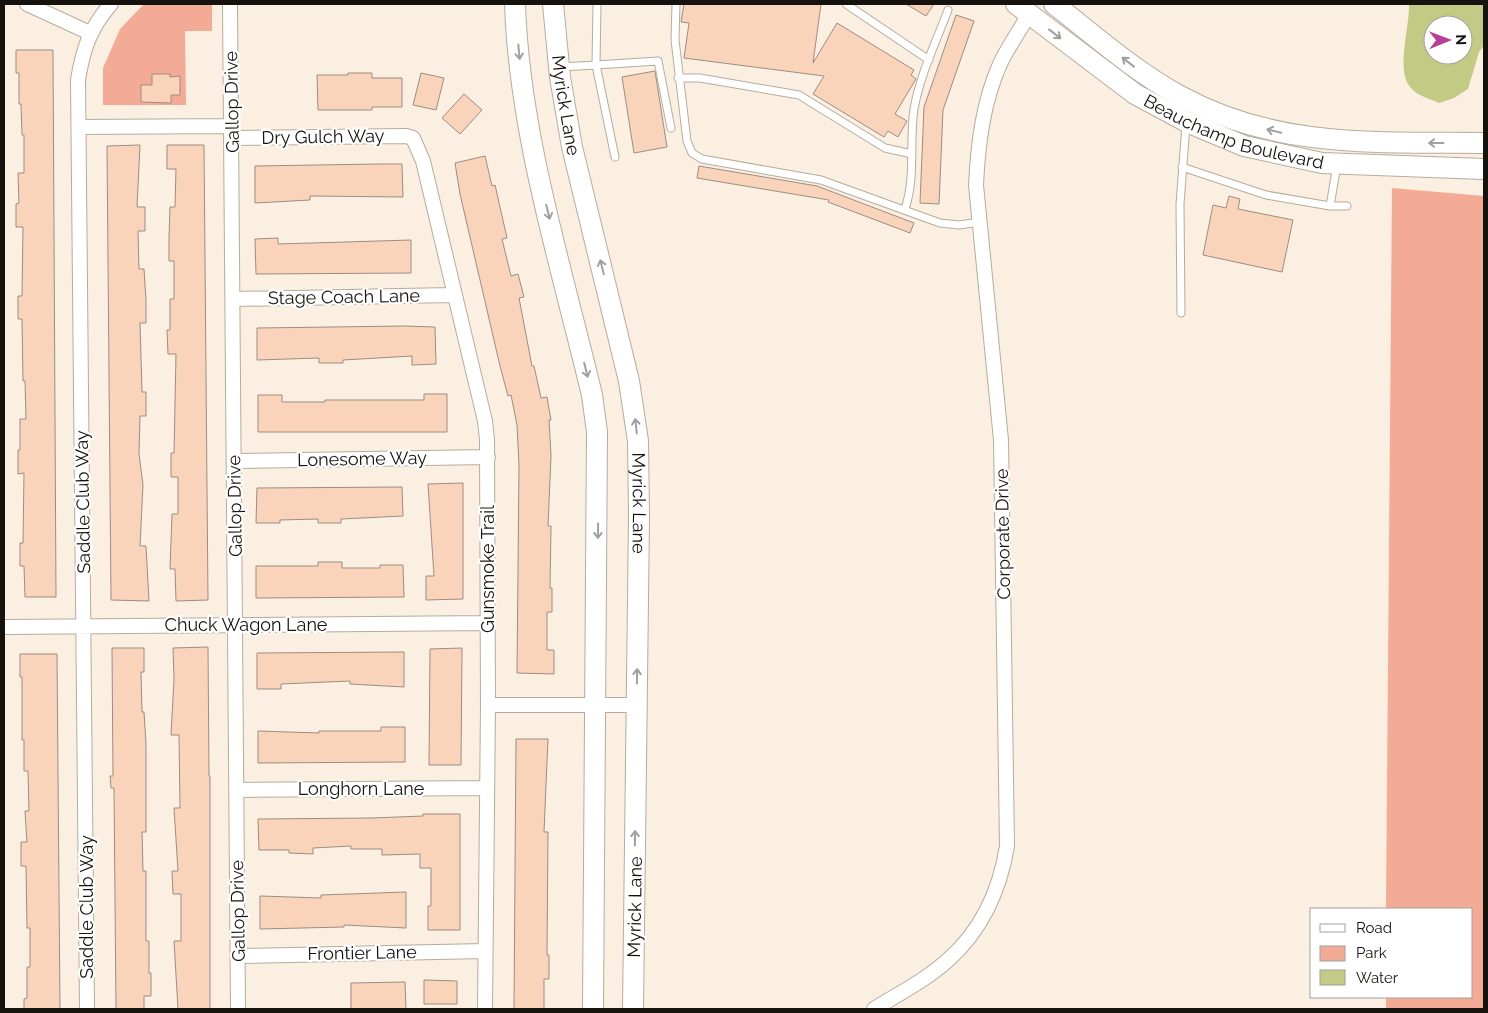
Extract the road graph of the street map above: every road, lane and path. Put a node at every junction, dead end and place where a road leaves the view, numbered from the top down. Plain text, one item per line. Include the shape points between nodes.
1 (28, 4) edge
2 (111, 4) edge
3 (230, 4) edge
4 (516, 4) edge
5 (553, 4) edge
6 (596, 4) edge
7 (676, 4) edge
8 (846, 4) edge
9 (1054, 4) edge
10 (1023, 9) edge
11 (948, 10) dead end
12 (90, 32) junction
13 (929, 60) junction
14 (596, 65) junction
15 (559, 67) junction
16 (678, 78) junction
17 (1187, 122) junction
18 (80, 127) junction
19 (671, 128) dead end
20 (232, 132) junction
21 (413, 138) joint
22 (1484, 143) edge
23 (912, 154) junction
24 (615, 157) dead end
25 (1337, 164) junction
26 (1182, 166) junction
27 (1484, 169) edge
28 (1330, 206) junction
29 (1347, 206) dead end
30 (905, 208) junction
31 (979, 222) junction
32 (453, 295) junction
33 (234, 299) junction
34 (1180, 313) dead end
35 (488, 458) junction
36 (235, 461) junction
37 (488, 623) junction
38 (236, 624) junction
39 (84, 626) junction
40 (4, 627) edge
41 (488, 705) junction
42 (596, 705) junction
43 (637, 705) junction
44 (487, 788) junction
45 (236, 790) junction
46 (486, 951) junction
47 (238, 956) junction
48 (87, 1009) edge
49 (238, 1009) edge
50 (485, 1009) edge
51 (593, 1009) edge
52 (634, 1009) edge
53 (874, 1009) edge

1 - 12 street
2 - 12 street, Saddle Club Way
3 - 20 street, Gallop Drive
4 -> 42 street via 520,71 532,141 596,414
5 - 15 street, Myrick Lane
6 - 14 lane
7 - 16 lane via 674,40
8 - 13 lane
22 -> 9 street, Beauchamp Boulevard via 1332,141 1261,128 1180,96 1145,74
10 -> 17 street, Beauchamp Boulevard via 1120,84
10 - 31 street, Corporate Drive via 1000,63 982,123 977,162
11 - 13 lane
12 - 18 street, Saddle Club Way via 78,80
13 - 23 lane via 914,109
14 - 15 lane
14 - 19 lane via 658,61
14 - 24 lane
43 -> 15 street, Myrick Lane via 639,476 635,412 572,147
16 - 23 lane via 700,78 798,95 885,148
16 - 30 lane via 688,141 692,153 702,159 821,180
17 - 25 street, Beauchamp Boulevard via 1244,146 1292,158
17 - 26 lane
18 - 20 street, Dry Gulch Way
18 - 39 street, Saddle Club Way
20 - 21 street, Dry Gulch Way
20 - 33 street, Gallop Drive
21 - 32 street, Gunsmoke Trail via 423,161
23 - 30 lane via 911,191
25 - 27 street, Beauchamp Boulevard
25 - 28 lane
26 - 28 lane via 1266,195
26 - 34 lane
28 - 29 lane
30 - 31 lane via 940,223
31 - 53 street, Corporate Drive via 1001,440 1007,846 994,894 968,938 947,961
32 - 33 street, Stage Coach Lane
32 - 35 street, Gunsmoke Trail via 485,421
33 - 36 street, Gallop Drive
35 - 36 street, Lonesome Way
35 - 37 street, Gunsmoke Trail
36 - 38 street, Gallop Drive
37 - 38 street, Chuck Wagon Lane
37 - 41 street, Gunsmoke Trail
38 - 39 street, Chuck Wagon Lane
38 - 45 street, Gallop Drive
39 - 40 street, Chuck Wagon Lane
39 - 48 street, Saddle Club Way
41 - 42 street
41 - 44 street, Gunsmoke Trail
42 - 43 street
42 - 51 street
52 -> 43 street, Myrick Lane
44 - 45 street, Longhorn Lane
44 - 46 street, Gunsmoke Trail
45 - 47 street, Gallop Drive
46 - 47 street, Frontier Lane
46 - 50 street, Gunsmoke Trail
47 - 49 street, Gallop Drive

